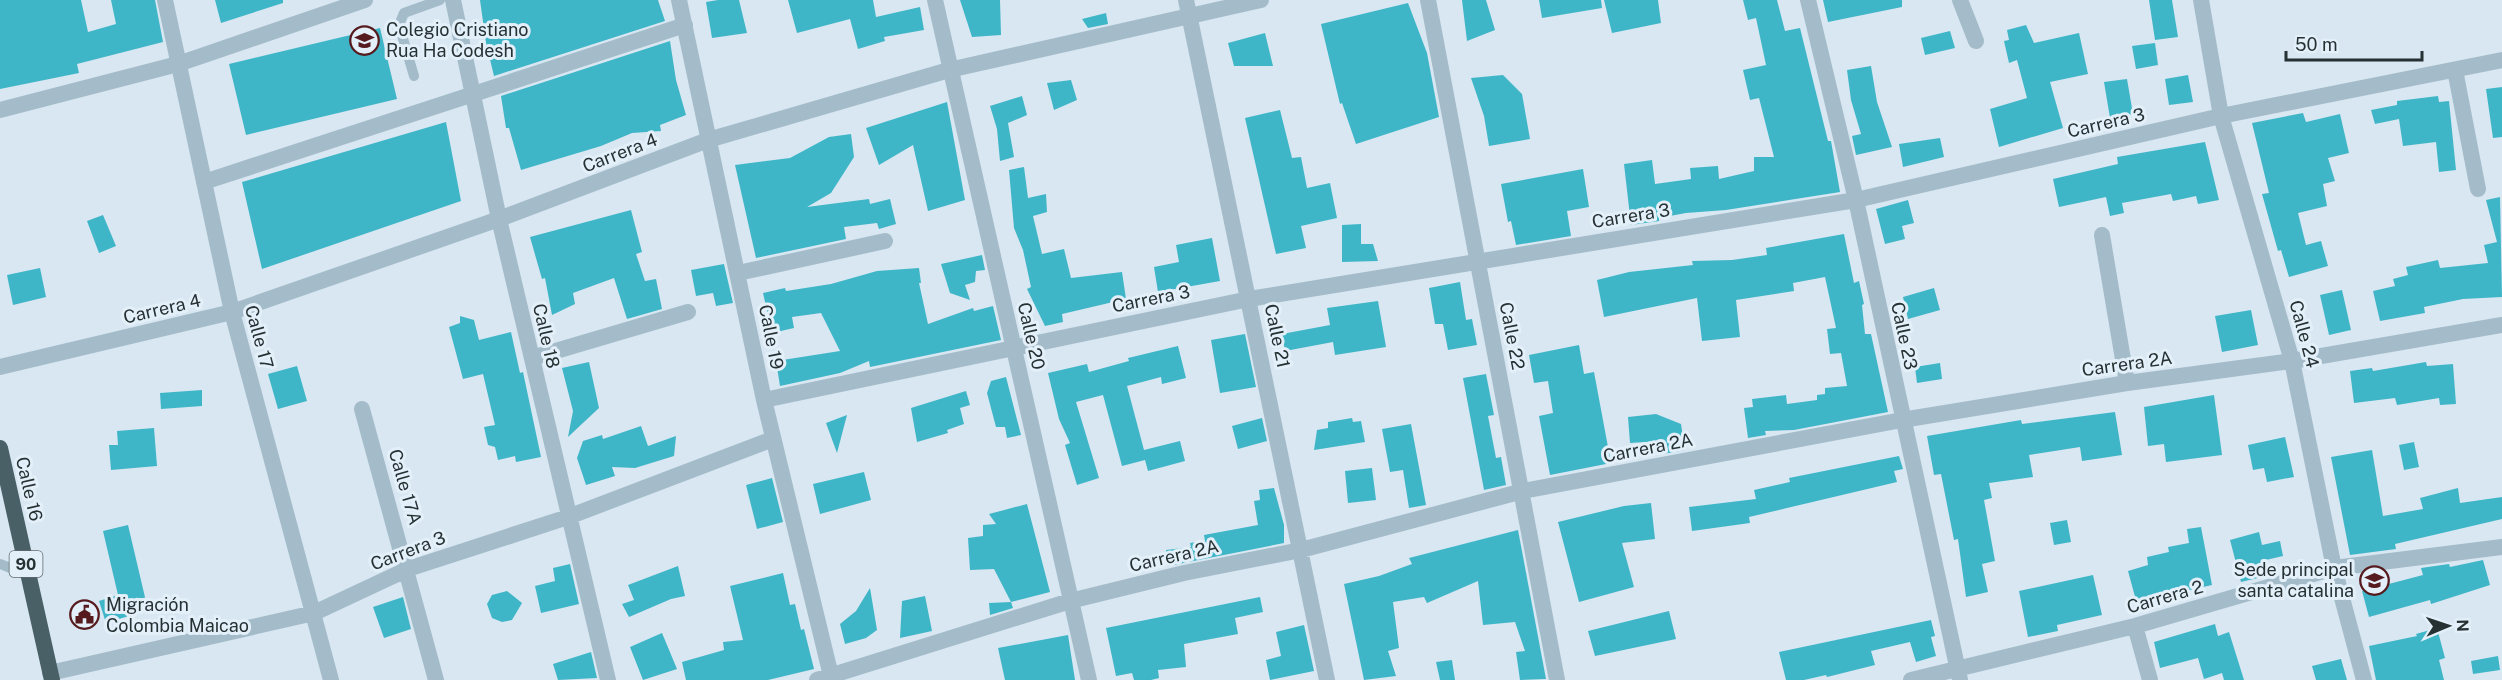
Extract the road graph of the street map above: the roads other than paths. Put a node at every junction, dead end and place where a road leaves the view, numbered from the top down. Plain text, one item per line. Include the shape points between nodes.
1 (165, 0) edge
2 (365, 0) edge
3 (440, 0) edge
4 (453, 0) edge
5 (679, 0) edge
6 (935, 0) edge
7 (1186, 0) edge
8 (1260, 0) edge
9 (1428, 0) edge
10 (1808, 0) edge
11 (1960, 0) edge
12 (2201, 0) edge
13 (1189, 17) junction
14 (685, 26) junction
15 (1976, 41) dead end
16 (2502, 60) edge
17 (178, 64) junction
18 (949, 70) junction
19 (2455, 70) junction
20 (414, 76) dead end
21 (474, 94) junction
22 (0, 110) edge
23 (2220, 116) junction
24 (708, 140) junction
25 (204, 182) junction
26 (2478, 189) dead end
27 (1856, 200) junction
28 (499, 219) junction
29 (2102, 235) dead end
30 (885, 241) dead end
31 (1476, 260) junction
32 (738, 273) junction
33 (1250, 299) junction
34 (231, 312) junction
35 (687, 312) dead end
36 (2502, 325) edge
37 (1014, 346) junction
38 (532, 358) junction
39 (2292, 361) junction
40 (0, 367) edge
41 (2127, 383) junction
42 (764, 400) junction
43 (362, 409) dead end
44 (1902, 420) junction
45 (773, 439) junction
46 (1, 459) edge
47 (1523, 491) junction
48 (568, 517) junction
49 (2502, 547) edge
50 (1301, 550) junction
51 (0, 564) edge
52 (2334, 568) junction
53 (408, 569) junction
54 (28, 575) junction
55 (1070, 601) junction
56 (314, 613) junction
57 (2135, 626) junction
58 (1959, 674) edge
59 (51, 676) edge
60 (826, 678) edge
61 (331, 680) edge
62 (436, 680) edge
63 (608, 680) edge
64 (1089, 680) edge
65 (1327, 680) edge
66 (1557, 680) edge
67 (1911, 680) edge
68 (2150, 680) edge
69 (2364, 680) edge

1 - 17 street, Calle 17
2 - 17 street
3 - 20 lane via 404,13 401,19 399,25
4 - 21 street, Calle 18
5 - 14 street, Calle 19
6 - 18 street, Calle 20
7 - 13 street, Calle 21
8 - 13 street, Carrera 4
9 - 31 street, Calle 22
10 - 27 street, Calle 23
11 - 15 street
12 - 23 street, Calle 24
13 - 18 street, Carrera 4
13 - 33 street, Calle 21
14 - 21 street
14 - 24 street, Calle 19
16 - 19 street, Carrera 3
17 - 22 street
17 - 25 street, Calle 17
18 - 24 street, Carrera 4
18 - 37 street, Calle 20
19 - 23 street, Carrera 3
19 - 26 street
21 - 25 street
21 - 28 street, Calle 18
23 - 27 street, Carrera 3
23 - 39 street, Calle 24
24 - 28 street, Carrera 4
24 - 32 street, Calle 19
25 - 34 street, Calle 17
27 - 31 street, Carrera 3
27 - 44 street, Calle 23
28 - 34 street, Carrera 4
28 - 38 street, Calle 18
29 - 41 street
30 - 32 street
31 - 33 street, Carrera 3
31 - 47 street, Calle 22
32 - 42 street, Calle 19
33 - 37 street, Carrera 3
33 - 50 street, Calle 21
34 - 40 street, Carrera 4
34 - 56 street, Calle 17
35 - 38 street
36 - 39 street, Carrera 2A
37 - 42 street, Carrera 3
37 - 55 street, Calle 20
38 - 48 street, Calle 18
39 - 41 street, Carrera 2A
39 - 52 street, Calle 24
41 - 44 street, Carrera 2A
42 - 45 street, Calle 19
43 - 53 street, Calle 17A
44 - 47 street, Carrera 2A
44 - 58 street, Calle 23
45 - 48 street, Carrera 3
45 - 60 street, Calle 19
46 - 54 highway, Calle 16 / 90
47 - 50 street, Carrera 2A
47 - 66 street, Calle 22
48 - 53 street, Carrera 3
48 - 63 street, Calle 18
49 - 52 street, Carrera 2
50 - 55 street, Carrera 2A
50 - 65 street, Calle 21
51 - 54 lane
52 - 57 street, Carrera 2
52 - 69 street, Calle 24
53 - 56 street, Carrera 3
53 - 62 street, Calle 17A
54 - 59 highway, Calle 16 / 90
55 - 60 street, Carrera 2A
55 - 64 street, Calle 20
56 - 59 street, Carrera 3
56 - 61 street, Calle 17
57 - 58 street, Carrera 2
57 - 68 street
58 - 67 street, Carrera 2

